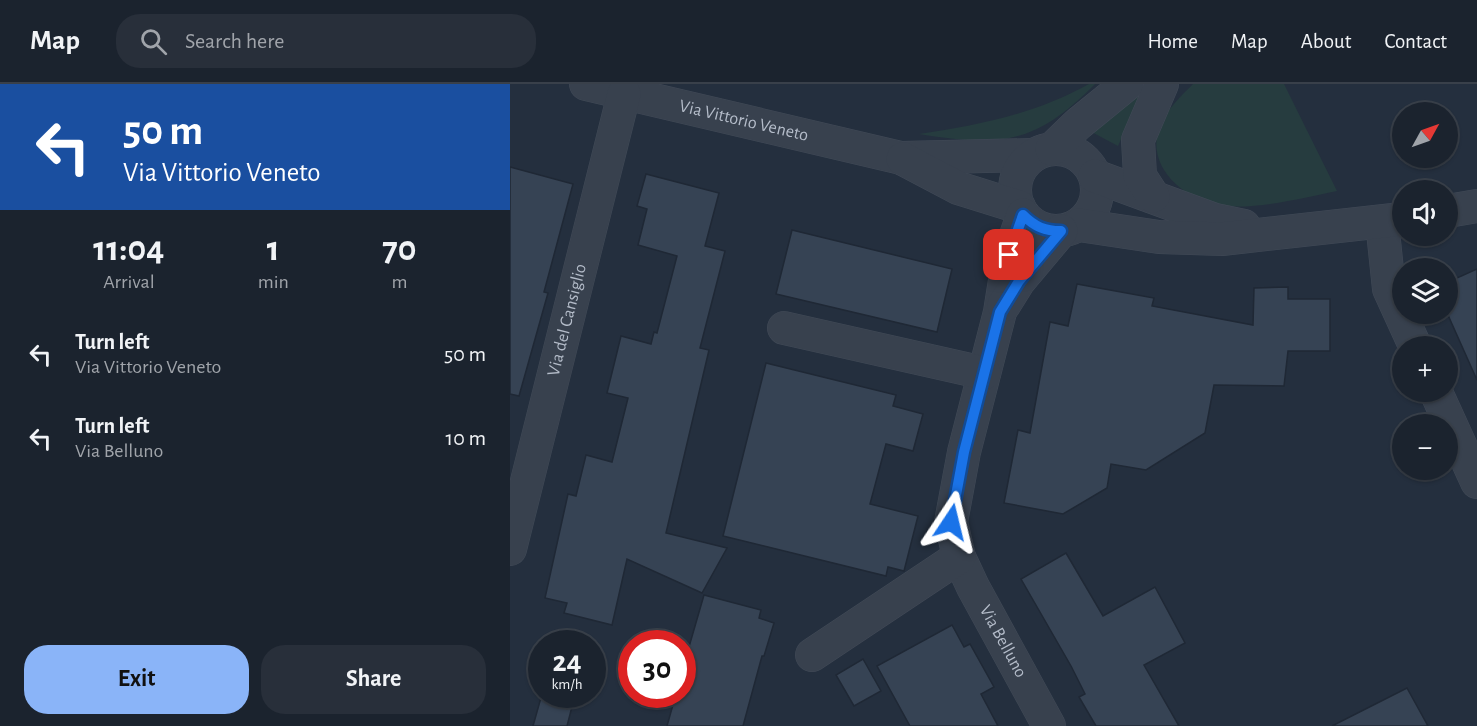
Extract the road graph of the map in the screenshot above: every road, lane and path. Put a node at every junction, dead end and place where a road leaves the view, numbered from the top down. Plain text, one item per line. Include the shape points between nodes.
1 (586, 84) edge
2 (1127, 84) edge
3 (1162, 84) edge
4 (624, 94) junction
5 (1043, 152) junction
6 (901, 159) junction
7 (1095, 176) junction
8 (1153, 196) junction
9 (1477, 206) edge
10 (1458, 209) edge
11 (1021, 211) junction
12 (1392, 221) edge
13 (1070, 228) junction
14 (1278, 232) junction
15 (1000, 312) junction
16 (784, 328) dead end
17 (1410, 336) edge
18 (984, 373) junction
19 (1441, 402) edge
20 (1477, 482) edge
21 (510, 549) edge
22 (959, 557) junction
23 (812, 655) dead end
24 (1049, 726) edge

1 - 4 street, Via Vittorio Veneto
2 - 5 street
3 - 8 street via 1138,140 1140,176
4 - 6 street, Via Vittorio Veneto
4 - 21 street, Via del Cansiglio
5 - 6 street, Via Vittorio Veneto
5 - 7 street, Via Vittorio Veneto via 1066,149 1089,164
5 - 11 street via 1025,163 1015,184
6 - 11 street, Via Vittorio Veneto via 958,188
7 - 8 street, Via Vittorio Veneto
7 - 13 street via 1096,204 1089,216
8 - 14 street, Via Vittorio Veneto via 1215,220
9 - 10 street
11 - 13 street, Via Vittorio Veneto via 1034,225 1047,231
11 - 15 street, Via Belluno
12 - 14 street, Via Vittorio Veneto
12 - 17 street via 1389,289
13 - 14 street, Via Vittorio Veneto via 1222,239
13 - 15 street, Via Belluno via 1019,281
15 - 18 street, Via Belluno
16 - 18 street
18 - 22 street, Via Belluno via 951,522
19 - 20 street
22 - 23 street
22 - 24 street, Via Belluno

